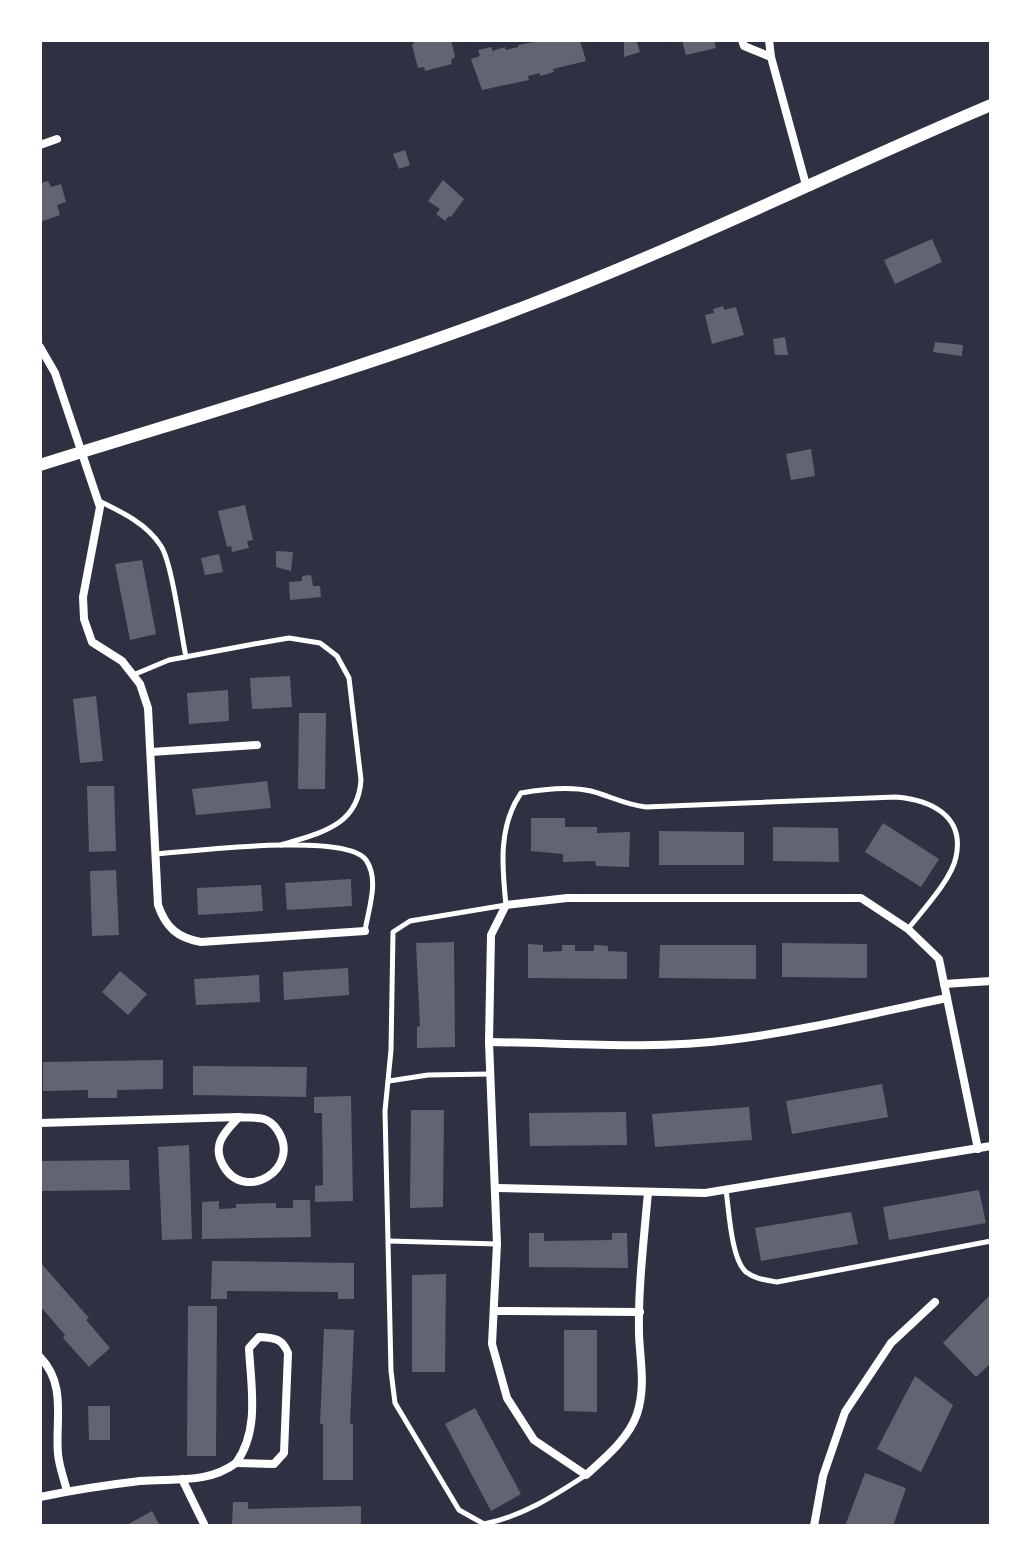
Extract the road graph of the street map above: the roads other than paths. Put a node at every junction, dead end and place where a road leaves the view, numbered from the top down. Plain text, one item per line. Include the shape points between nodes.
1 (742, 40) edge
2 (769, 40) edge
3 (771, 57) junction
4 (991, 105) edge
5 (57, 139) dead end
6 (40, 145) edge
7 (806, 185) junction
8 (40, 347) edge
9 (83, 452) junction
10 (40, 465) edge
11 (99, 501) junction
12 (186, 657) junction
13 (133, 675) junction
14 (257, 745) dead end
15 (151, 752) junction
16 (281, 845) junction
17 (156, 854) junction
18 (506, 905) junction
19 (908, 929) junction
20 (365, 931) joint
21 (991, 981) edge
22 (944, 984) junction
23 (947, 998) junction
24 (489, 1042) junction
25 (491, 1074) junction
26 (389, 1081) junction
27 (239, 1117) junction
28 (40, 1123) edge
29 (991, 1146) edge
30 (978, 1149) junction
31 (495, 1188) junction
32 (726, 1190) junction
33 (648, 1192) junction
34 (389, 1241) junction
35 (991, 1241) edge
36 (497, 1244) junction
37 (935, 1302) dead end
38 (494, 1311) junction
39 (640, 1312) junction
40 (40, 1357) edge
41 (236, 1463) junction
42 (586, 1475) junction
43 (182, 1479) junction
44 (67, 1491) junction
45 (40, 1497) edge
46 (205, 1526) edge
47 (814, 1526) edge

1 - 3 street via 744,46
2 - 3 street
3 - 7 street
4 - 7 street
5 - 6 street
7 - 9 street via 529,305
8 - 9 street via 55,373
9 - 10 street
9 - 11 street
11 - 12 lane via 126,514 162,548
11 - 13 street via 84,619 92,642 122,661
12 - 13 lane
12 - 16 lane via 289,638 330,648 349,678 361,780 355,808 335,826
13 - 15 street via 148,708
14 - 15 street
15 - 17 street
16 - 17 lane
16 - 20 lane via 363,855 371,873
17 - 20 street via 158,905 164,921 187,940
18 - 19 street via 567,898 861,898
18 - 19 lane via 501,861 513,804 521,793 589,791 646,807 896,797 937,807 950,821 957,841 949,873
18 - 24 street via 491,935
18 - 26 lane via 410,921 393,932
19 - 22 street via 939,959
21 - 22 street
22 - 23 street
23 - 24 street via 727,1040
23 - 30 street
24 - 25 street
25 - 26 lane
25 - 31 street
26 - 34 lane
27 - 27 street via 221,1136 220,1162 237,1180 263,1181 282,1164 283,1138 265,1119
27 - 28 street
29 - 30 street
30 - 32 street
31 - 33 street
31 - 36 street
32 - 33 street
32 - 35 lane via 736,1256 743,1270 756,1278 777,1282
33 - 39 street
34 - 36 lane
34 - 42 lane via 395,1403 459,1510 484,1524 500,1521 547,1501
36 - 38 street
37 - 47 street via 891,1343 845,1412 823,1476
38 - 39 street
38 - 42 street via 492,1344 507,1398 534,1440
39 - 42 street via 643,1366 637,1416 613,1450
40 - 44 street via 49,1366 59,1396 58,1456
41 - 41 street via 252,1431 249,1348 259,1337 277,1339 288,1353 284,1453 274,1464
41 - 43 street via 208,1478
43 - 44 street
43 - 46 street
44 - 45 street

